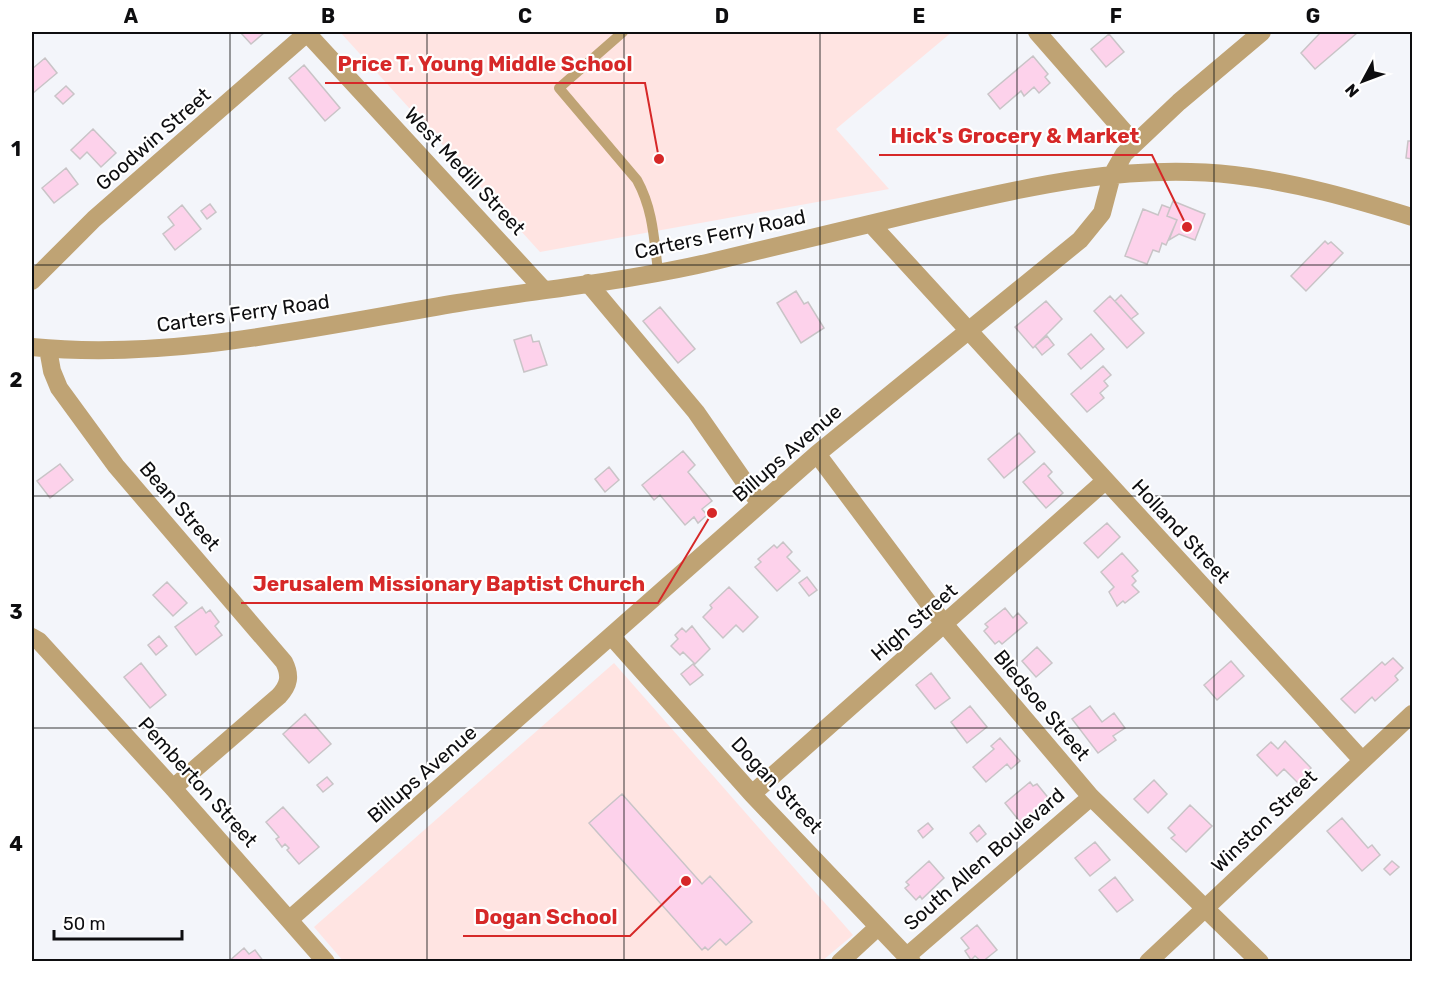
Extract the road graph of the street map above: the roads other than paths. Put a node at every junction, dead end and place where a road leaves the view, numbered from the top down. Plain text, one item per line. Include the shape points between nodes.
1 (307, 32) edge
2 (623, 32) edge
3 (1037, 32) edge
4 (1262, 32) edge
5 (1134, 143) junction
6 (1112, 175) junction
7 (1413, 217) edge
8 (871, 224) junction
9 (658, 271) junction
10 (32, 281) edge
11 (588, 283) junction
12 (543, 289) junction
13 (970, 331) junction
14 (40, 348) edge
15 (817, 454) junction
16 (1105, 481) junction
17 (760, 504) junction
18 (945, 625) junction
19 (32, 637) edge
20 (612, 637) junction
21 (1413, 714) edge
22 (1361, 759) junction
23 (174, 788) junction
24 (752, 794) junction
25 (1091, 797) junction
26 (1207, 907) junction
27 (290, 919) junction
28 (878, 927) junction
29 (910, 959) edge
30 (326, 962) edge
31 (840, 962) edge
32 (1148, 962) edge
33 (1260, 962) edge

1 - 10 street, Goodwin Street via 94,219
1 - 12 street, West Medill Street
2 - 9 lane via 558,88 637,180 651,214
3 - 5 street
4 - 5 street, Billups Avenue
5 - 6 street, Billups Avenue
6 - 7 street, Carters Ferry Road via 1232,175 1334,194
6 - 8 street, Carters Ferry Road via 1026,187
6 - 13 street, Billups Avenue via 1102,213 1091,228
8 - 9 street, Carters Ferry Road
8 - 13 street, Holland Street
9 - 11 street, Carters Ferry Road
11 - 12 street, Carters Ferry Road
11 - 17 street via 696,412
12 - 14 street, Carters Ferry Road via 231,340 144,348
13 - 15 street, Billups Avenue
13 - 16 street, Holland Street
14 - 23 street, Bean Street via 54,379 116,466 288,670 287,684 274,701
15 - 17 street, Billups Avenue
15 - 18 street, Bledsoe Street
16 - 18 street, High Street
16 - 22 street, Holland Street
17 - 20 street, Billups Avenue
18 - 24 street, High Street
18 - 25 street, Bledsoe Street
19 - 23 street, Pemberton Street
20 - 24 street, Dogan Street
20 - 27 street, Billups Avenue
21 - 22 street, Winston Street
22 - 26 street, Winston Street
23 - 27 street, Pemberton Street
24 - 28 street, Dogan Street
25 - 26 street, Bledsoe Street
25 - 29 street, South Allen Boulevard
26 - 32 street, Winston Street
26 - 33 street, Bledsoe Street
27 - 30 street, Pemberton Street
28 - 29 street, Dogan Street
28 - 31 street, South Allen Boulevard

